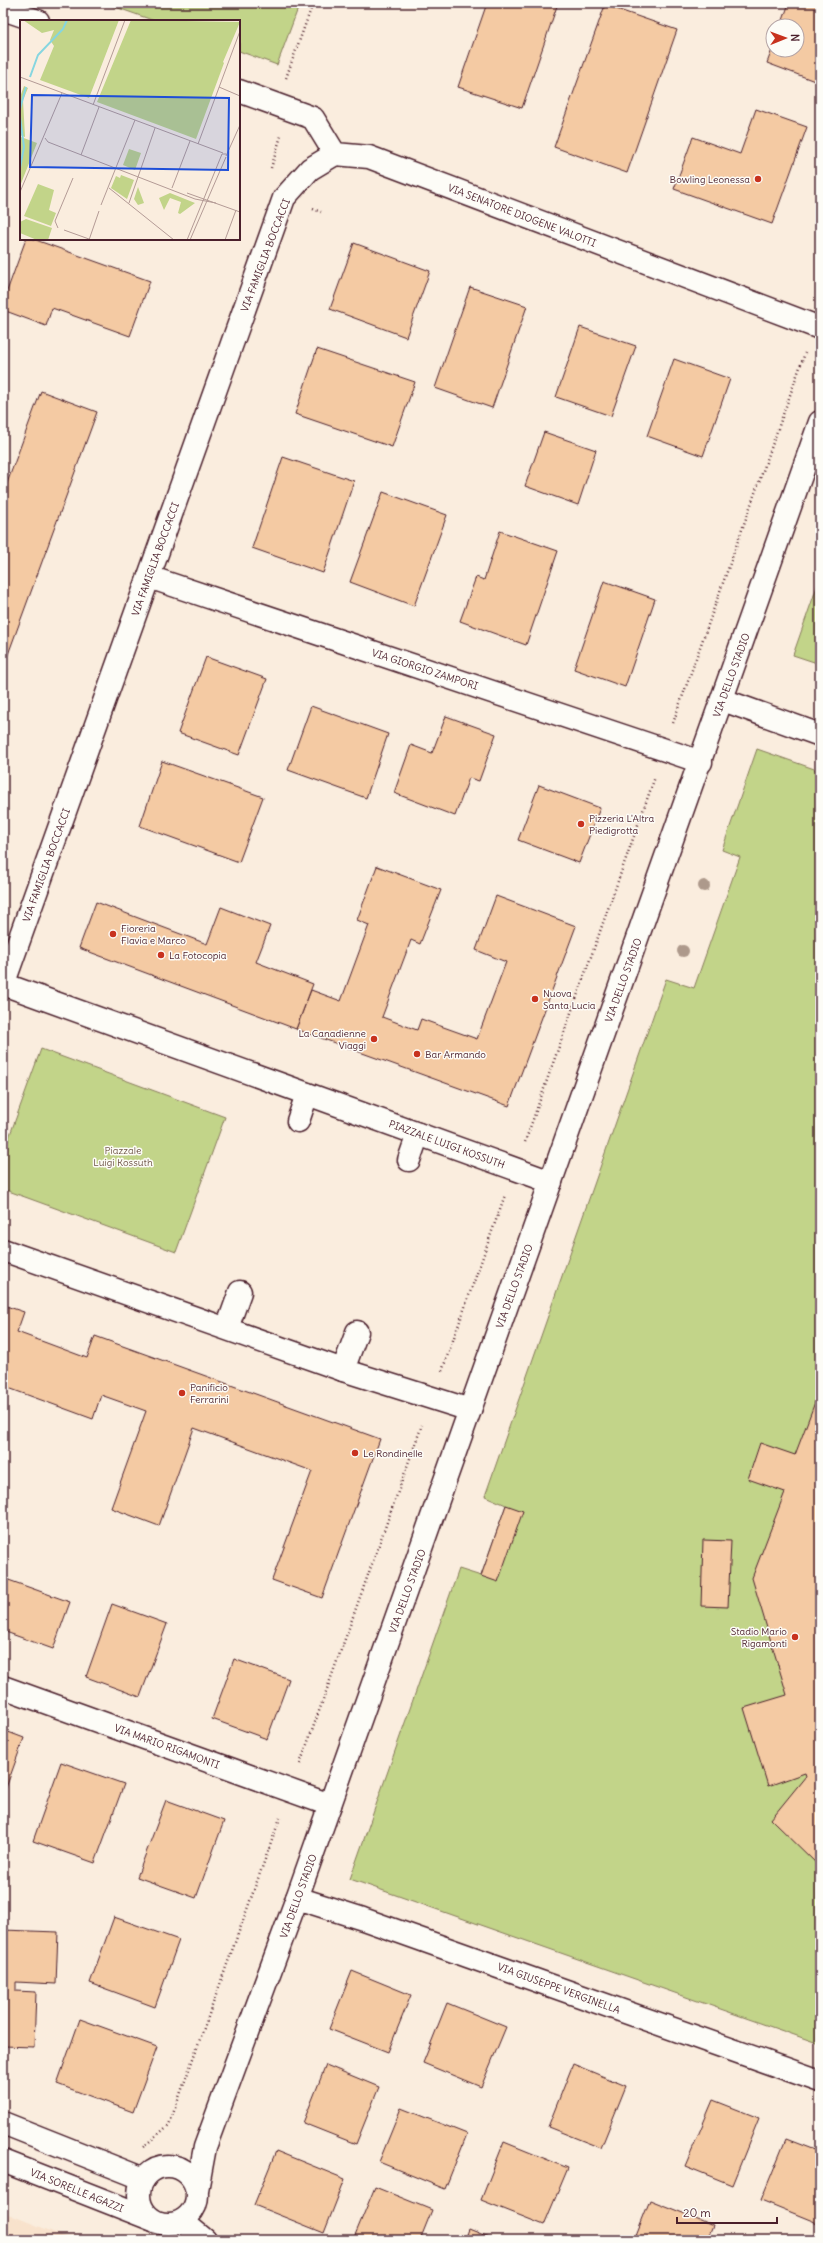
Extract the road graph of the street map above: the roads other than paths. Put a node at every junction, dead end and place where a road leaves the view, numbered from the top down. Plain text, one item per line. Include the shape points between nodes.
1 (3, 9) edge
2 (35, 20) edge
3 (240, 91) edge
4 (335, 154) junction
5 (817, 327) edge
6 (820, 422) edge
7 (149, 577) junction
8 (723, 700) junction
9 (820, 735) edge
10 (701, 762) junction
11 (3, 984) edge
12 (307, 1094) junction
13 (298, 1122) dead end
14 (418, 1134) junction
15 (409, 1160) dead end
16 (551, 1182) junction
17 (3, 1250) edge
18 (240, 1292) dead end
19 (228, 1328) junction
20 (357, 1332) dead end
21 (343, 1370) junction
22 (470, 1410) junction
23 (3, 1687) edge
24 (330, 1805) junction
25 (298, 1898) junction
26 (820, 2081) edge
27 (3, 2123) edge
28 (205, 2148) junction
29 (3, 2161) edge
30 (151, 2173) junction
31 (197, 2190) junction
32 (151, 2219) junction
33 (182, 2221) junction
34 (205, 2240) edge

1 - 2 street
3 - 4 street via 313,118
4 - 5 street, VIA SENATORE DIOGENE VALOTTI via 369,157
4 - 7 street, VIA FAMIGLIA BOCCACCI via 310,169 284,198
6 - 8 street, VIA DELLO STADIO
7 - 10 street, VIA GIORGIO ZAMPORI
7 - 11 street, VIA FAMIGLIA BOCCACCI
8 - 9 street
8 - 10 street, VIA DELLO STADIO
10 - 16 street, VIA DELLO STADIO
11 - 12 street, PIAZZALE LUIGI KOSSUTH
12 - 13 street
12 - 14 street, PIAZZALE LUIGI KOSSUTH
14 - 15 street
14 - 16 street, PIAZZALE LUIGI KOSSUTH
16 - 22 street, VIA DELLO STADIO
17 - 19 street
18 - 19 street
19 - 21 street
20 - 21 street
21 - 22 street
22 - 24 street, VIA DELLO STADIO
23 - 24 street, VIA MARIO RIGAMONTI
24 - 25 street, VIA DELLO STADIO
25 - 26 street, VIA GIUSEPPE VERGINELLA via 364,1919
25 - 28 street, VIA DELLO STADIO
27 - 30 street
28 - 30 street
28 - 31 street, VIA DELLO STADIO
29 - 32 street, VIA SORELLE AGAZZI
30 - 31 street via 171,2166 183,2170 192,2178
30 - 32 street via 139,2190 144,2213
31 - 33 street via 194,2208
32 - 33 street via 173,2225
33 - 34 street

